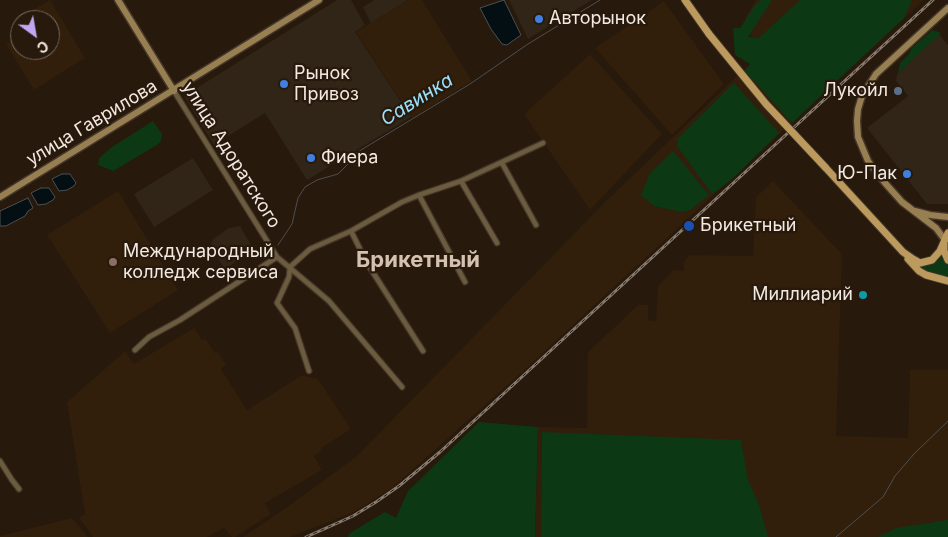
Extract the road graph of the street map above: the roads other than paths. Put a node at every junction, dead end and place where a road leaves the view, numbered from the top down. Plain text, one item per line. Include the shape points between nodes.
1 (118, 0) edge
2 (319, 0) edge
3 (685, 0) edge
4 (948, 8) edge
5 (174, 91) junction
6 (543, 143) dead end
7 (502, 163) junction
8 (461, 181) junction
9 (419, 195) junction
10 (0, 197) edge
11 (912, 210) junction
12 (948, 217) edge
13 (536, 225) dead end
14 (351, 231) junction
15 (946, 239) edge
16 (497, 243) dead end
17 (903, 252) junction
18 (277, 257) junction
19 (948, 260) edge
20 (290, 267) junction
21 (948, 281) edge
22 (465, 282) dead end
23 (135, 350) dead end
24 (423, 351) dead end
25 (309, 371) dead end
26 (402, 387) dead end
27 (0, 461) edge
28 (19, 488) dead end

1 - 5 street, улица Адоратского
2 - 5 street, улица Гаврилова
3 - 17 main road, bridge via 766,104
4 - 11 street via 876,74 858,109 858,137 864,153 884,183
5 - 10 street, улица Гаврилова
5 - 18 street, улица Адоратского
6 - 7 street
7 - 8 street
7 - 13 street
8 - 9 street
8 - 16 street
9 - 14 street
9 - 22 street
11 - 12 street
11 - 15 street
14 - 20 street via 310,249
14 - 24 street via 367,263
15 - 17 main road via 936,257 926,262 912,260
15 - 19 main road via 944,251
17 - 21 main road via 919,272
18 - 20 street
18 - 23 street via 149,337
20 - 25 street via 277,303 295,328
20 - 26 street via 329,300
27 - 28 street

